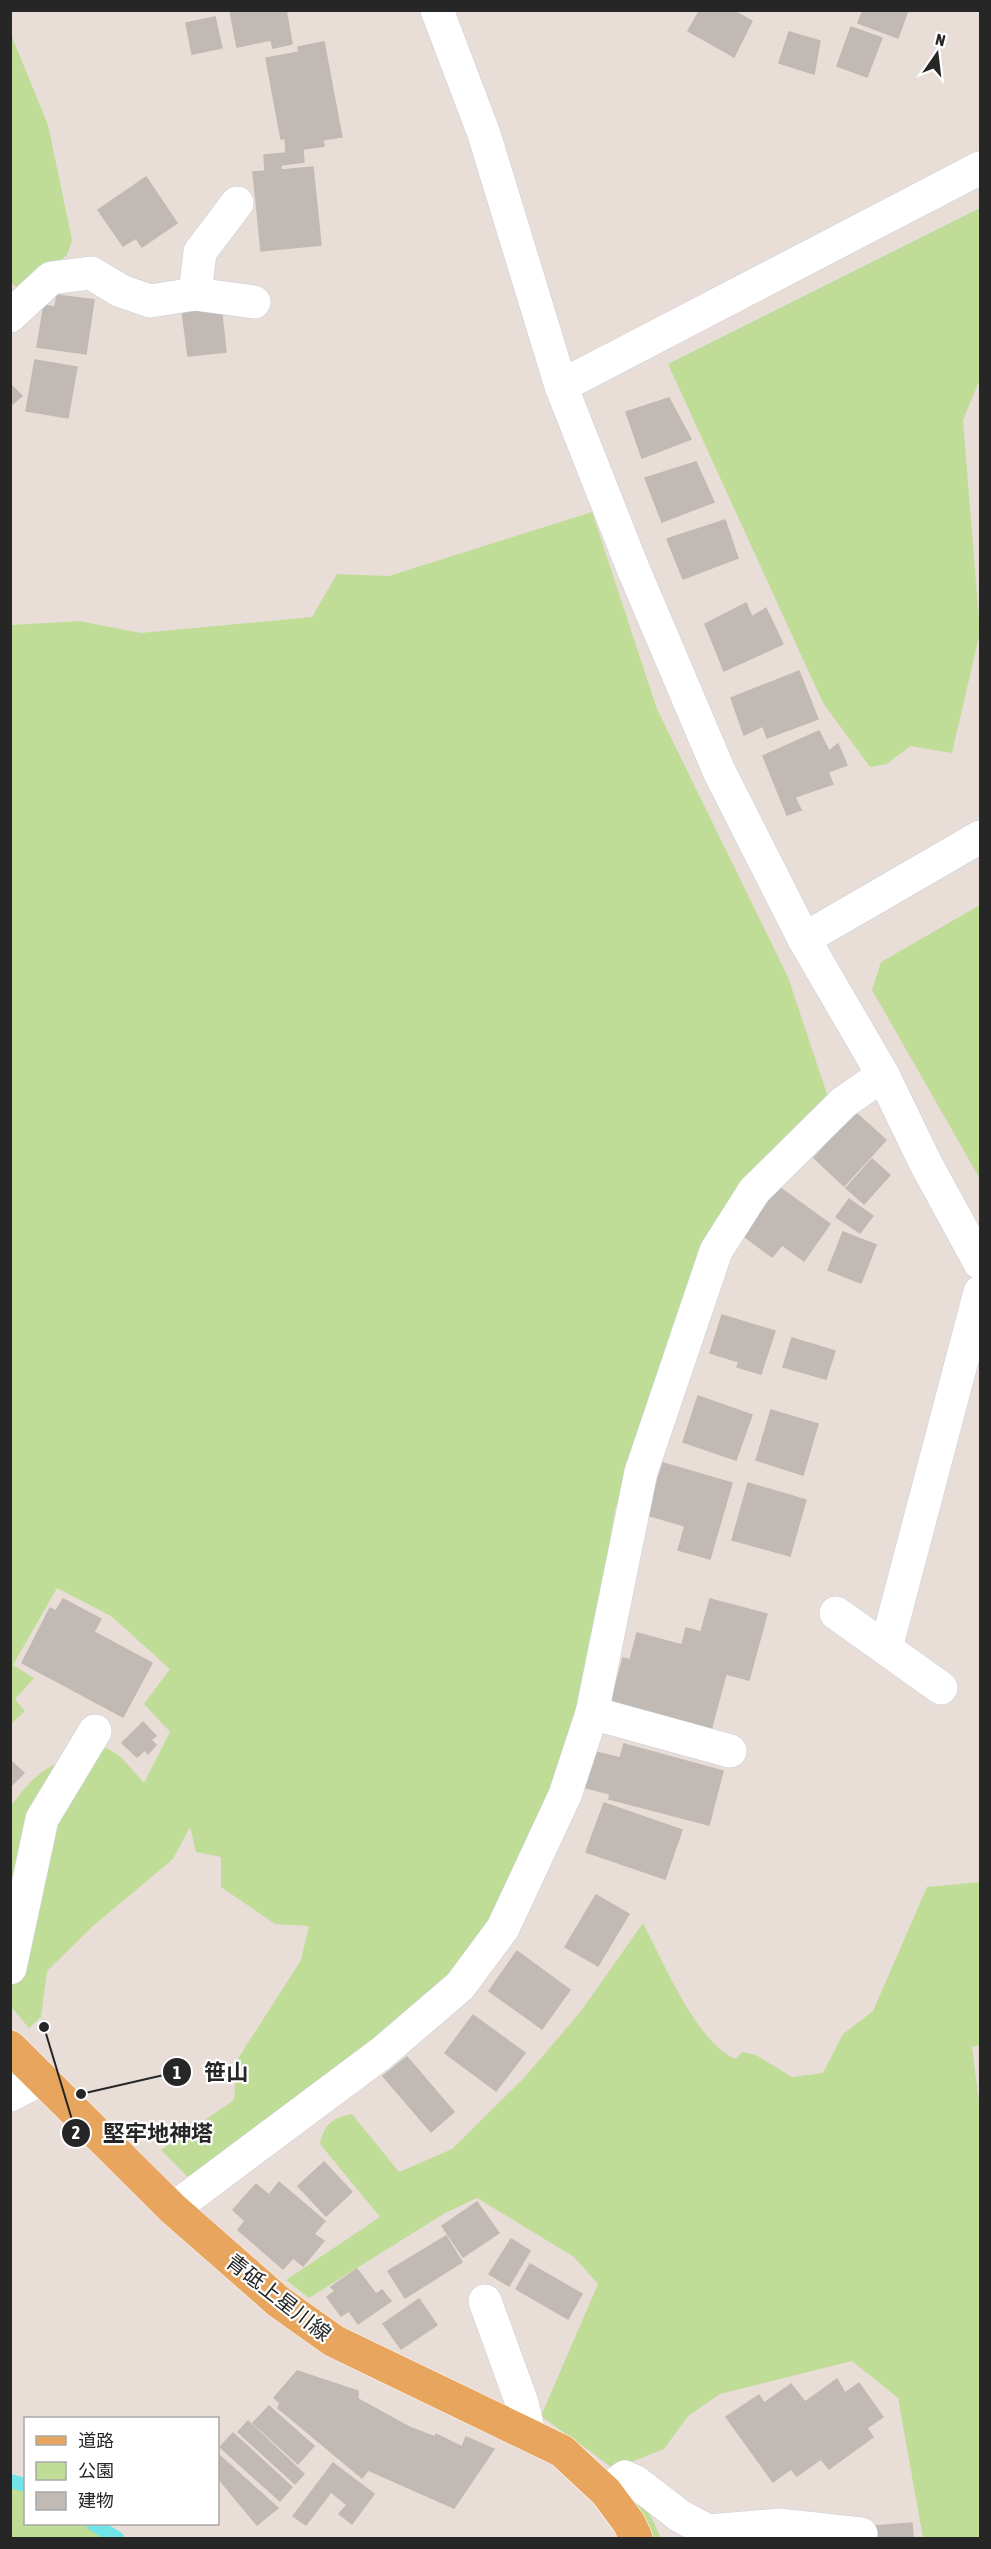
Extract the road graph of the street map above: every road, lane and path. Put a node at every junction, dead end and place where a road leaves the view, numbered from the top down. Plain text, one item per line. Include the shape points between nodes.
1 (437, 10) edge
2 (981, 168) edge
3 (237, 203) dead end
4 (195, 294) junction
5 (254, 302) dead end
6 (10, 316) edge
7 (561, 386) junction
8 (981, 837) edge
9 (804, 939) junction
10 (884, 1075) junction
11 (981, 1263) edge
12 (981, 1292) edge
13 (836, 1613) dead end
14 (886, 1648) junction
15 (941, 1688) dead end
16 (592, 1713) junction
17 (95, 1731) dead end
18 (730, 1751) dead end
19 (10, 1968) edge
20 (10, 2047) edge
21 (41, 2079) junction
22 (10, 2095) edge
23 (173, 2209) junction
24 (485, 2301) dead end
25 (529, 2433) junction
26 (606, 2492) junction
27 (861, 2534) dead end
28 (636, 2538) edge

1 - 7 street via 484,134
2 - 7 street
3 - 4 street via 200,252
4 - 5 street
4 - 6 street via 150,301 121,291 91,273 51,278
7 - 9 street via 719,771
8 - 9 street
9 - 10 street
10 - 11 street via 926,1164
10 - 16 street via 844,1102 754,1191 716,1251 641,1472
12 - 14 street
13 - 14 street
14 - 15 street
16 - 18 street
16 - 23 street via 565,1795 503,1928 460,1986 383,2052
17 - 19 street via 42,1819
20 - 21 main road, 青砥上星川線
21 - 22 street
21 - 23 main road, 青砥上星川線
23 - 25 main road, 青砥上星川線 via 279,2302 334,2341
24 - 25 street
25 - 26 main road, 青砥上星川線 via 562,2451
26 - 27 street via 625,2477 708,2531 779,2525
26 - 28 main road, 青砥上星川線

